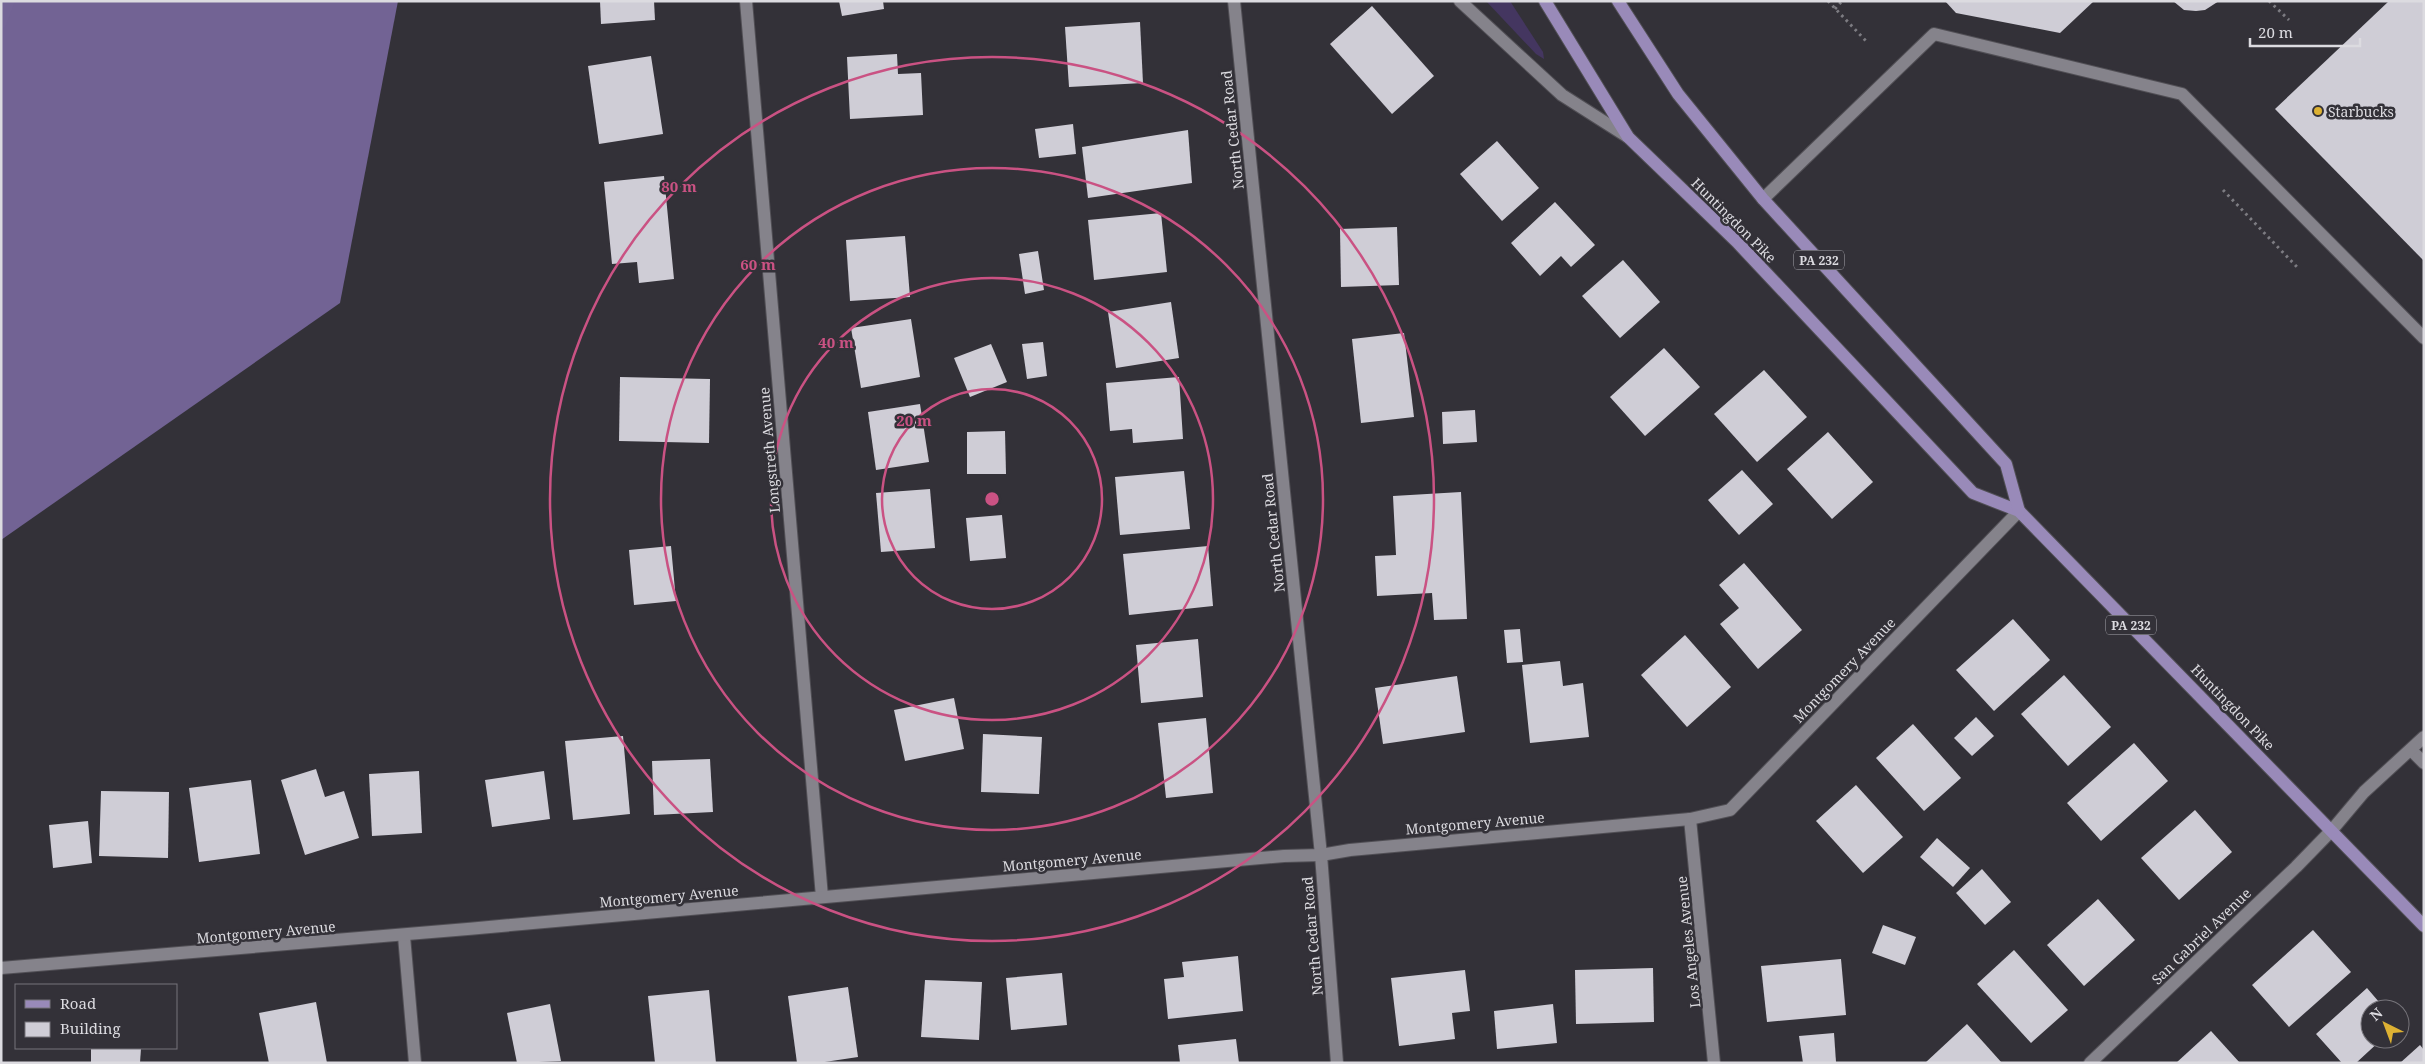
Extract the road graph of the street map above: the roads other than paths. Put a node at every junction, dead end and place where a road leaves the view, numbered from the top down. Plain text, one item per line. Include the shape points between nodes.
1 (746, 1) edge
2 (1234, 1) edge
3 (1460, 1) edge
4 (1544, 1) edge
5 (1618, 1) edge
6 (1628, 137) junction
7 (1763, 199) junction
8 (2424, 338) edge
9 (2019, 511) junction
10 (2424, 737) edge
11 (2411, 750) junction
12 (2424, 763) edge
13 (1690, 819) junction
14 (2332, 830) junction
15 (1321, 855) junction
16 (822, 897) junction
17 (2424, 926) edge
18 (404, 936) junction
19 (1, 968) edge
20 (415, 1063) edge
21 (1337, 1063) edge
22 (1714, 1063) edge
23 (2090, 1063) edge

1 - 16 street, Longstreth Avenue
2 - 15 street, North Cedar Road
3 - 6 street via 1562,95
4 - 6 main road, Huntingdon Pike / PA 232
5 - 7 main road, Huntingdon Pike / PA 232 via 1678,94
6 - 9 main road, Huntingdon Pike / PA 232 via 1737,242 1974,494
7 - 8 street via 1934,34 2182,94
7 - 9 main road, Huntingdon Pike / PA 232 via 2006,464
9 - 13 street, Montgomery Avenue via 1730,810
9 - 14 main road, Huntingdon Pike / PA 232
10 - 11 street, San Gabriel Avenue
11 - 12 street
11 - 14 street, San Gabriel Avenue via 2364,792
13 - 15 street, Montgomery Avenue
13 - 22 street, Los Angeles Avenue
14 - 17 main road, Huntingdon Pike / PA 232
14 - 23 street, San Gabriel Avenue
15 - 16 street, Montgomery Avenue
15 - 21 street, North Cedar Road
16 - 18 street, Montgomery Avenue
18 - 19 street, Montgomery Avenue
18 - 20 street

